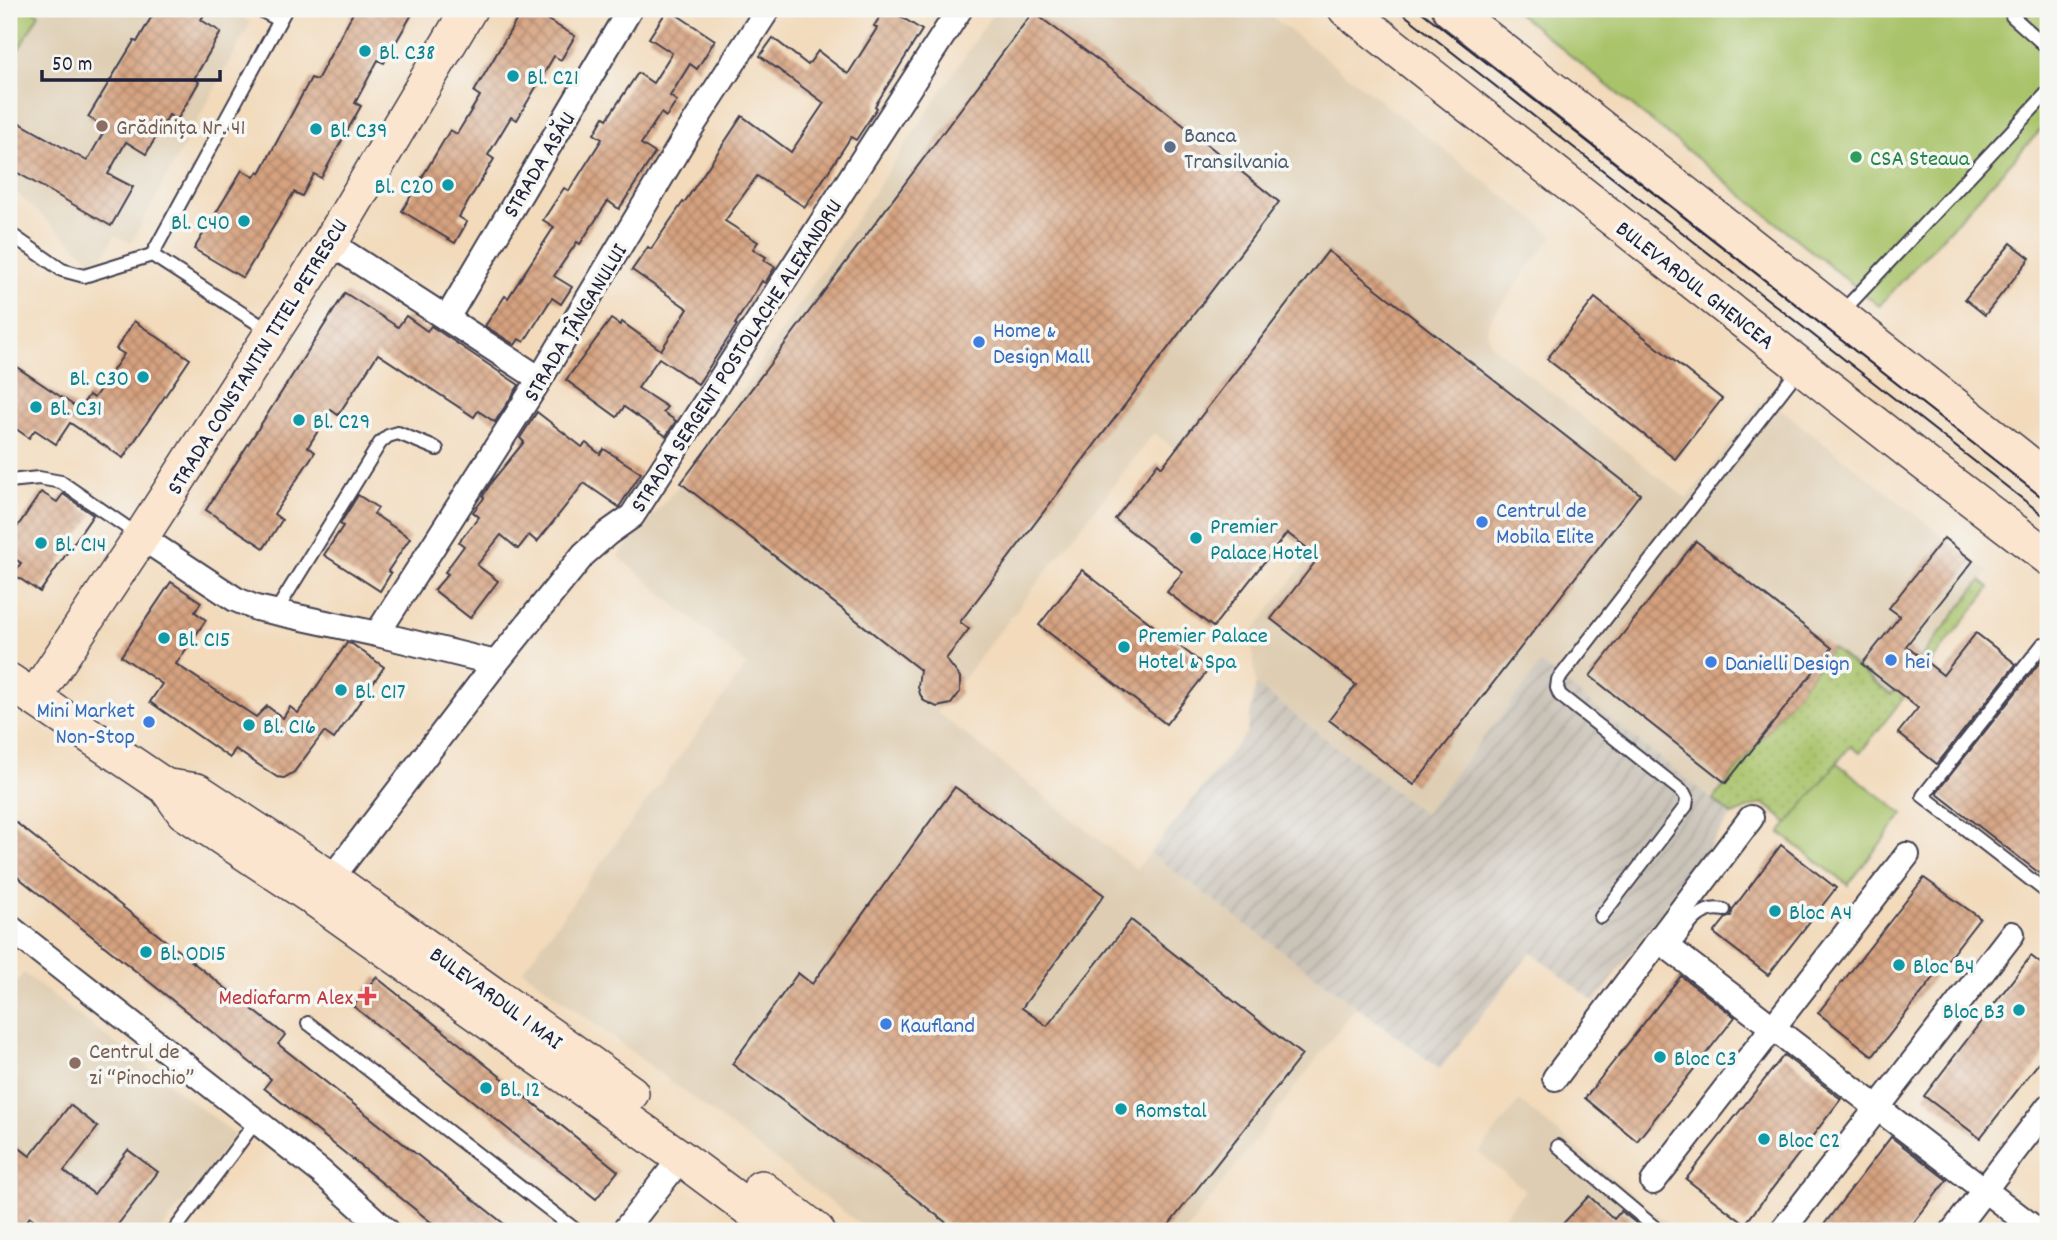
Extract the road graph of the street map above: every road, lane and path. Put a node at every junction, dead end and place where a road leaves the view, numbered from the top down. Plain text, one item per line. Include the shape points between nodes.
1 (258, 9) edge
2 (469, 9) edge
3 (630, 9) edge
4 (768, 9) edge
5 (960, 9) edge
6 (1346, 9) edge
7 (1450, 9) edge
8 (283, 15) edge
9 (2012, 16) dead end
10 (2048, 48) edge
11 (2048, 92) edge
12 (9, 233) edge
13 (330, 243) junction
14 (152, 255) junction
15 (1839, 315) junction
16 (447, 318) junction
17 (273, 333) junction
18 (1801, 366) junction
19 (540, 379) junction
20 (437, 449) dead end
21 (2048, 479) edge
22 (9, 481) edge
23 (141, 537) junction
24 (2048, 557) edge
25 (275, 613) junction
26 (377, 635) junction
27 (2048, 649) edge
28 (496, 663) junction
29 (22, 689) edge
30 (166, 787) junction
31 (1751, 818) dead end
32 (1907, 855) dead end
33 (331, 879) junction
34 (2048, 893) edge
35 (1724, 910) dead end
36 (1601, 918) dead end
37 (10, 929) edge
38 (2012, 934) dead end
39 (1665, 945) junction
40 (308, 1023) dead end
41 (491, 1024) junction
42 (537, 1025) junction
43 (1773, 1027) junction
44 (555, 1069) junction
45 (1555, 1078) dead end
46 (2048, 1107) edge
47 (1877, 1108) junction
48 (257, 1120) junction
49 (1558, 1146) dead end
50 (681, 1158) junction
51 (1653, 1182) dead end
52 (1984, 1190) junction
53 (174, 1231) edge
54 (387, 1231) edge
55 (577, 1231) edge
56 (624, 1231) edge
57 (779, 1231) edge
58 (817, 1231) edge
59 (1659, 1231) edge
60 (1782, 1231) edge
61 (1953, 1231) edge
62 (2038, 1231) edge

1 - 8 lane
2 - 13 main road, STRADA CONSTANTIN TITEL PETRESCU
3 - 16 street, STRADA ASĂU
4 - 19 street, STRADA ȚÂNGANULUI
5 - 28 street, STRADA SERGENT POSTOLACHE ALEXANDRU via 632,516 584,554
6 - 18 main road, BULEVARDUL GHENCEA
7 - 15 main road
8 - 14 lane
9 - 10 lane
11 - 15 lane
12 - 14 lane via 62,270 84,276
13 - 16 street
13 - 17 main road, STRADA CONSTANTIN TITEL PETRESCU
14 - 17 lane
15 - 21 main road
16 - 19 street
17 - 23 main road, STRADA CONSTANTIN TITEL PETRESCU
18 - 24 main road, BULEVARDUL GHENCEA
18 - 36 lane via 1558,680 1560,695 1687,799
19 - 26 street, STRADA ȚÂNGANULUI
20 - 25 lane via 398,433 380,443
22 - 23 lane via 39,478 61,482
23 - 25 street via 235,599
23 - 29 main road, STRADA CONSTANTIN TITEL PETRESCU
25 - 26 street
26 - 28 street
27 - 34 lane via 2043,645 1923,796
28 - 33 street, STRADA SERGENT POSTOLACHE ALEXANDRU
29 - 30 main road, BULEVARDUL 1 MAI
30 - 33 main road, BULEVARDUL 1 MAI via 197,791
30 - 41 main road, BULEVARDUL 1 MAI via 184,812
31 - 39 street
32 - 43 street
33 - 42 main road, BULEVARDUL 1 MAI
35 - 39 lane via 1702,912
37 - 48 street
38 - 47 street
39 - 43 street
39 - 45 street
40 - 55 lane
41 - 42 lane
41 - 44 main road, BULEVARDUL 1 MAI
42 - 44 lane
42 - 58 main road, BULEVARDUL 1 MAI
43 - 47 street
43 - 51 street
44 - 50 main road, BULEVARDUL 1 MAI
46 - 52 street
47 - 52 street
47 - 60 street
48 - 53 lane
48 - 54 street
49 - 59 lane
50 - 56 street
50 - 57 main road, BULEVARDUL 1 MAI
52 - 61 street
52 - 62 street

